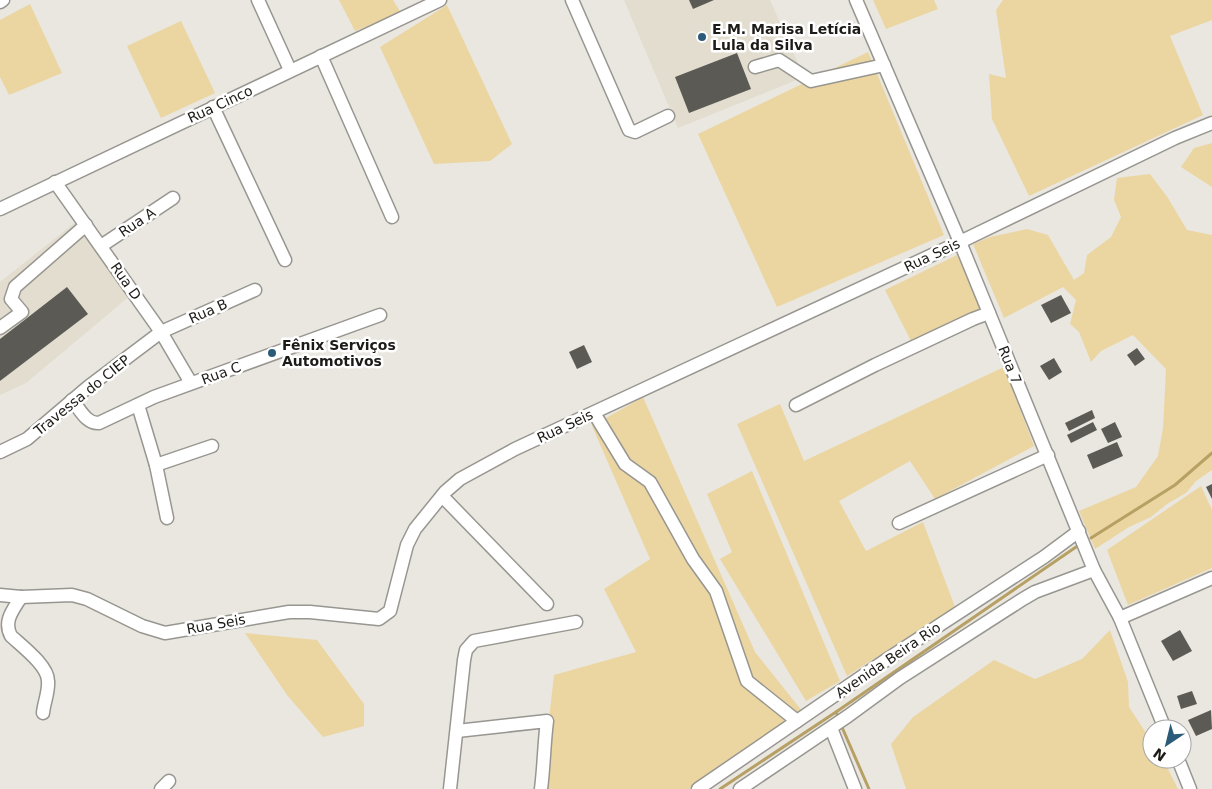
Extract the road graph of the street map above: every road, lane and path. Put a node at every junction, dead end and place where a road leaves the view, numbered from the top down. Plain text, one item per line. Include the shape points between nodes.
1 (4, 0) edge
2 (258, 0) edge
3 (440, 0) edge
4 (572, 0) edge
5 (856, 0) edge
6 (0, 2) edge
7 (321, 56) junction
8 (884, 65) junction
9 (755, 67) dead end
10 (290, 70) junction
11 (213, 107) junction
12 (668, 116) dead end
13 (1212, 123) edge
14 (55, 182) junction
15 (173, 198) dead end
16 (0, 209) edge
17 (392, 217) dead end
18 (86, 225) junction
19 (960, 242) junction
20 (101, 246) junction
21 (285, 260) dead end
22 (255, 290) dead end
23 (989, 313) junction
24 (380, 315) dead end
25 (0, 328) edge
26 (161, 332) junction
27 (192, 383) junction
28 (72, 400) junction
29 (138, 405) junction
30 (796, 405) dead end
31 (594, 413) junction
32 (212, 446) dead end
33 (0, 452) edge
34 (1048, 456) junction
35 (156, 465) junction
36 (442, 496) junction
37 (167, 518) dead end
38 (899, 523) dead end
39 (1079, 531) junction
40 (1094, 570) junction
41 (1212, 578) edge
42 (0, 595) edge
43 (21, 597) junction
44 (547, 604) dead end
45 (1120, 618) junction
46 (576, 622) dead end
47 (895, 669) junction
48 (44, 713) dead end
49 (1161, 719) edge
50 (798, 721) junction
51 (837, 724) junction
52 (457, 731) junction
53 (1182, 769) edge
54 (450, 789) edge
55 (541, 789) edge
56 (698, 789) edge
57 (740, 789) edge
58 (855, 789) edge
59 (1190, 789) edge

1 - 6 street
2 - 10 street
3 - 7 street, Rua Cinco
4 - 12 street via 629,130 635,132
5 - 8 street, Rua 7
7 - 10 street, Rua Cinco
7 - 17 street
8 - 9 street via 811,81 780,60
8 - 19 street, Rua 7
10 - 11 street, Rua Cinco
11 - 14 street, Rua Cinco
11 - 21 street
13 - 19 street, Rua Seis
14 - 16 street, Rua Cinco
14 - 18 street, Rua D
15 - 20 street, Rua A
18 - 20 street, Rua D
18 - 25 street via 15,287 11,299 22,312
19 - 23 street, Rua 7
19 - 31 street, Rua Seis
20 - 26 street, Rua D
22 - 26 street, Rua B
23 - 30 street via 875,364
23 - 34 street, Rua 7
24 - 27 street, Rua C
26 - 27 street, Rua D
26 - 28 street, Travessa do CIEP
27 - 29 street, Rua C
28 - 29 street, Rua C via 93,423
28 - 33 street, Travessa do CIEP via 27,439
29 - 35 street
31 - 36 street, Rua Seis via 492,462 460,480
31 - 50 street via 625,464 650,482 693,559 716,591 747,681
32 - 35 street
34 - 38 street
34 - 39 street, Rua 7
35 - 37 street
36 - 43 street, Rua Seis via 415,529 407,545 390,611 379,619 289,612 165,633 72,595
36 - 44 street
39 - 40 street, Rua 7
39 - 47 street, Avenida Beira Rio
40 - 45 street, Rua 7
40 - 47 street, Avenida Beira Rio via 1035,592
41 - 45 street
42 - 43 street, Rua Seis
43 - 48 street via 8,620 9,632 47,675
45 - 49 street, Rua 7
46 - 52 street via 474,641 469,645 464,660
47 - 50 street, Avenida Beira Rio
47 - 51 street, Avenida Beira Rio
50 - 56 street, Avenida Beira Rio
51 - 57 street, Avenida Beira Rio
51 - 58 street
52 - 54 street
52 - 55 street via 547,721
53 - 59 street

